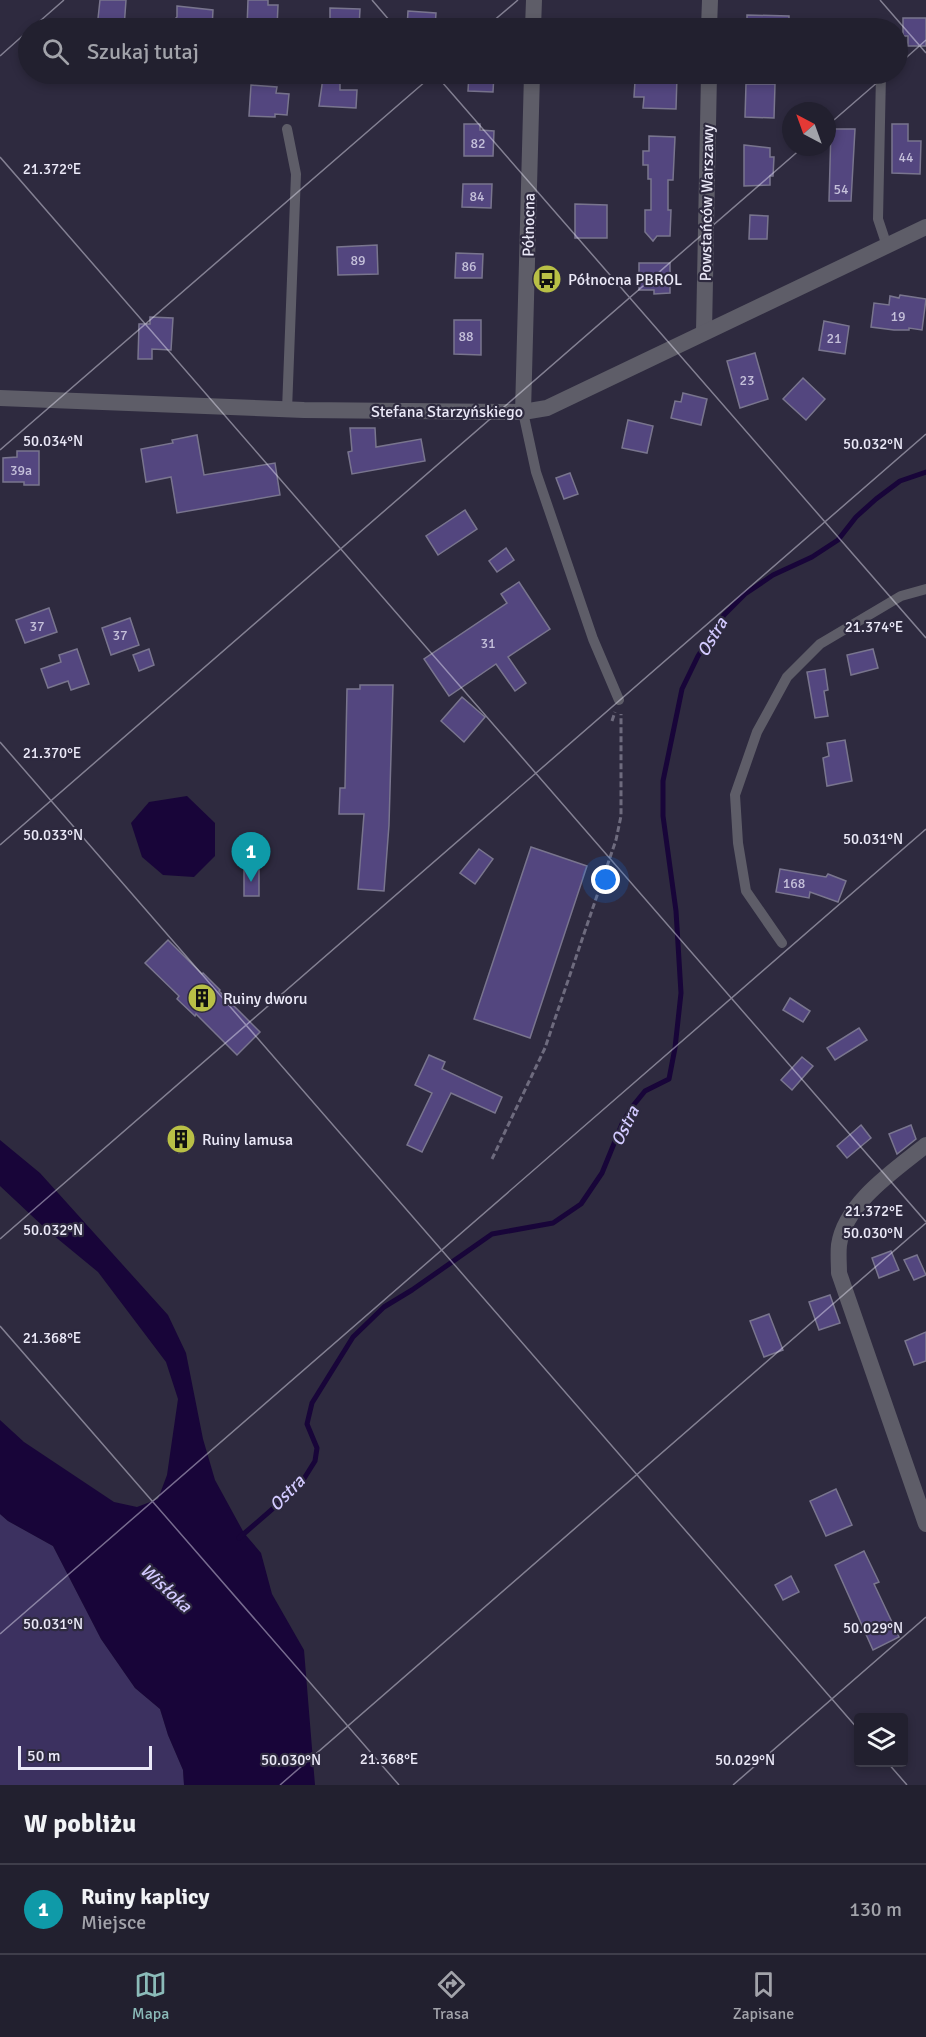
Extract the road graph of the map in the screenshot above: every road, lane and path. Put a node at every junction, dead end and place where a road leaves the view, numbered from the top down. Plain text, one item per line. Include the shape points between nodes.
1 (534, 0) edge
2 (710, 0) edge
3 (533, 18) edge
4 (709, 18) edge
5 (532, 84) edge
6 (709, 84) edge
7 (881, 84) edge
8 (287, 129) dead end
9 (926, 227) edge
10 (887, 246) junction
11 (704, 332) junction
12 (0, 398) edge
13 (286, 410) junction
14 (523, 412) junction
15 (926, 589) edge
16 (619, 700) joint
17 (782, 943) dead end
18 (926, 1145) edge
19 (492, 1159) dead end
20 (926, 1524) edge

1 - 3 street
2 - 4 street
5 - 14 street, Północna
6 - 11 street, Powstańców Warszawy
7 - 10 lane via 878,219
8 - 13 lane via 296,174
9 - 10 street, Stefana Starzyńskiego
10 - 11 street, Stefana Starzyńskiego
11 - 14 street, Stefana Starzyńskiego via 547,408
12 - 13 street, Stefana Starzyńskiego
13 - 14 street, Stefana Starzyńskiego
14 - 16 lane via 536,472 593,639
15 - 17 lane via 900,596 820,644 787,677 757,732 735,795 738,843 746,891
16 - 19 path via 621,816 616,840 545,1048
18 - 20 street via 882,1179 853,1210 839,1243 838,1273

